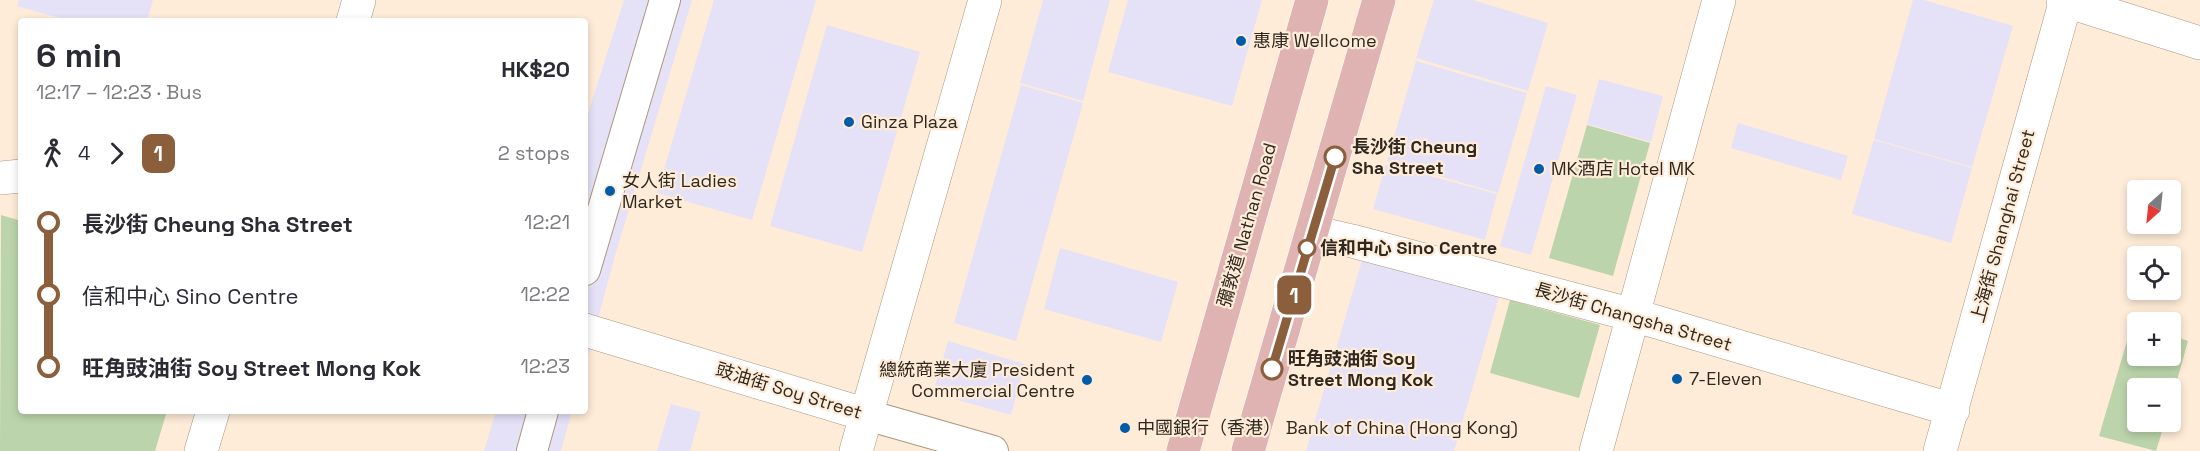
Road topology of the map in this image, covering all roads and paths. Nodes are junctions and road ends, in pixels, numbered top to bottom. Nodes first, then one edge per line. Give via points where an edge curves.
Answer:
1 (359, 0) edge
2 (665, 0) edge
3 (985, 0) edge
4 (1312, 0) edge
5 (1379, 0) edge
6 (1719, 0) edge
7 (2065, 0) edge
8 (354, 18) edge
9 (2200, 43) edge
10 (18, 176) edge
11 (0, 178) edge
12 (1311, 235) junction
13 (588, 260) edge
14 (1633, 315) junction
15 (588, 331) edge
16 (1953, 410) junction
17 (212, 414) edge
18 (542, 414) edge
19 (867, 415) junction
20 (201, 451) edge
21 (532, 451) edge
22 (856, 451) edge
23 (993, 451) edge
24 (1183, 451) edge
25 (1248, 451) edge
26 (1596, 451) edge
27 (1940, 451) edge

1 - 8 street
2 - 13 street
3 - 19 street
4 - 24 main road, 彌敦道 Nathan Road
5 - 12 main road
6 - 14 street
7 - 9 street
7 - 16 street, 上海街 Shanghai Street
10 - 11 street
12 - 14 street, 長沙街 Changsha Street via 1352,241
12 - 25 main road
14 - 16 street, 長沙街 Changsha Street
14 - 26 street
15 - 19 street, 豉油街 Soy Street
16 - 27 street, 上海街 Shanghai Street
17 - 20 street
18 - 21 street
19 - 22 street
19 - 23 street, 豉油街 Soy Street

